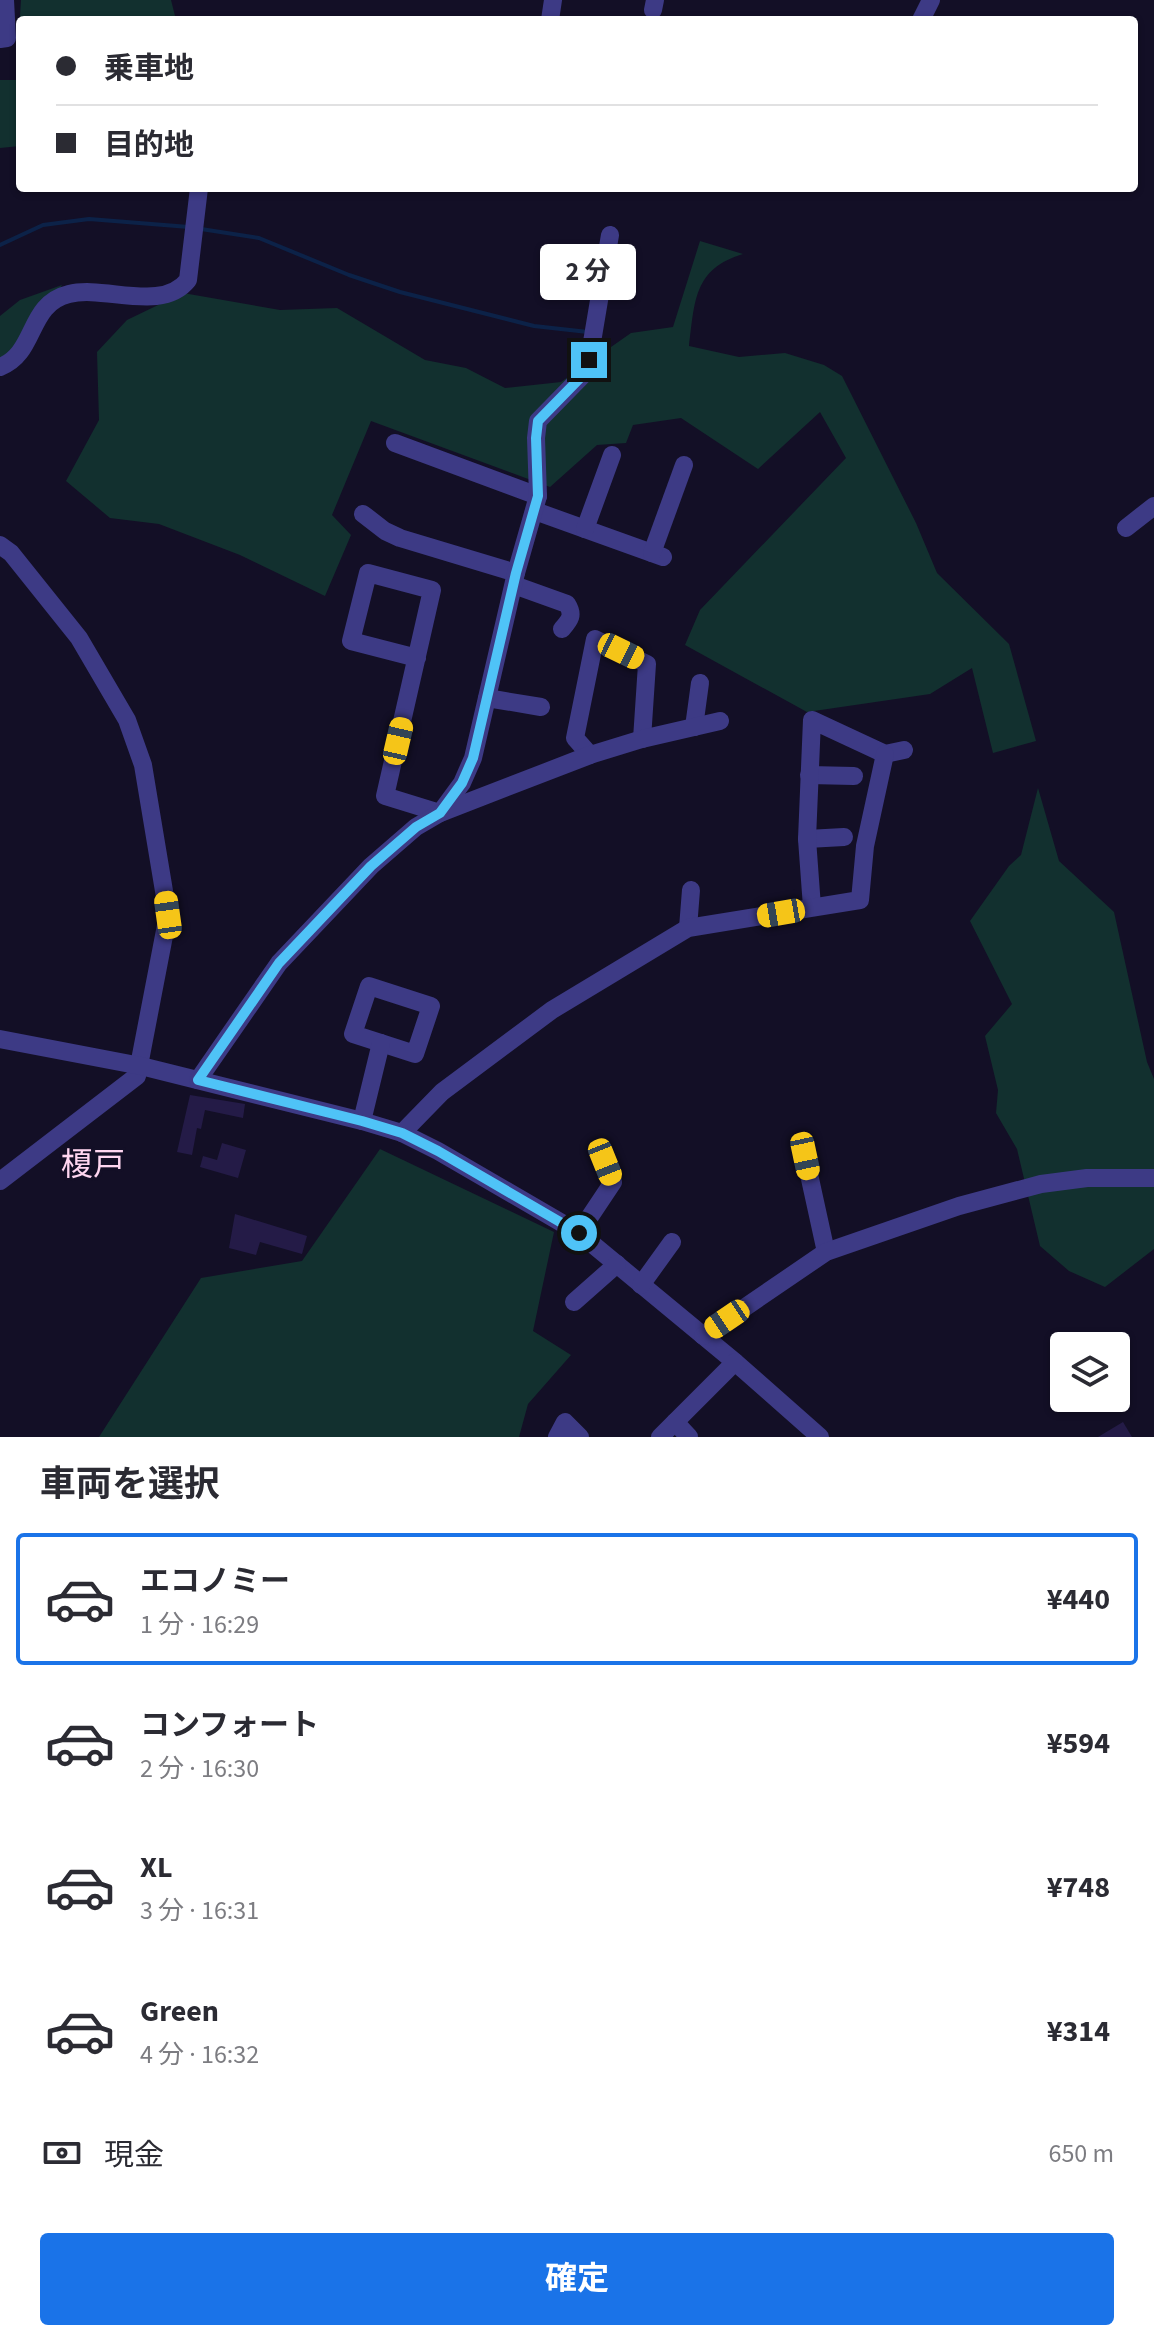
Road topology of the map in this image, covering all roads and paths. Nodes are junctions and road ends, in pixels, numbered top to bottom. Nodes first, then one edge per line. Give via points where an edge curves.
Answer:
1 (5, 0) edge
2 (0, 39) edge
3 (199, 192) edge
4 (610, 235) dead end
5 (0, 367) edge
6 (395, 443) dead end
7 (612, 455) dead end
8 (684, 465) dead end
9 (537, 504) junction
10 (1154, 506) edge
11 (363, 514) dead end
12 (1126, 528) dead end
13 (585, 529) junction
14 (0, 545) edge
15 (515, 579) junction
16 (562, 629) dead end
17 (417, 658) junction
18 (700, 683) dead end
19 (487, 698) junction
20 (541, 707) dead end
21 (720, 721) dead end
22 (694, 727) junction
23 (642, 739) junction
24 (904, 750) dead end
25 (885, 754) junction
26 (590, 755) junction
27 (809, 775) junction
28 (854, 776) dead end
29 (440, 813) junction
30 (844, 837) dead end
31 (807, 839) junction
32 (691, 890) dead end
33 (812, 907) junction
34 (688, 928) junction
35 (0, 1039) edge
36 (381, 1043) junction
37 (141, 1066) junction
38 (198, 1080) junction
39 (362, 1121) junction
40 (402, 1133) junction
41 (805, 1156) dead end
42 (605, 1162) dead end
43 (1154, 1178) edge
44 (0, 1181) edge
45 (579, 1233) junction
46 (672, 1242) dead end
47 (826, 1252) junction
48 (617, 1264) junction
49 (641, 1285) junction
50 (574, 1302) dead end
51 (703, 1336) junction
52 (735, 1362) junction
53 (675, 1422) junction
54 (557, 1437) edge
55 (580, 1437) edge
56 (660, 1437) edge
57 (689, 1437) edge
58 (820, 1437) edge

1 - 2 street via 7,38
3 - 5 street via 188,280 181,289 161,297 64,295 40,313 20,356
4 - 9 street via 589,360 583,375 538,421
6 - 9 street
7 - 13 street
8 - 13 street via 657,555
9 - 13 street
9 - 15 street
10 - 12 street
11 - 15 street via 400,538
14 - 37 street via 79,638 127,720 143,765 168,915
15 - 16 street via 567,604 571,618
15 - 19 street
17 - 17 street via 432,590 368,573 351,641
17 - 29 street via 385,796
18 - 22 street
19 - 20 street
19 - 29 street via 473,758
21 - 22 street
22 - 23 street
23 - 26 street
23 - 26 street via 647,664 595,639 575,738
24 - 25 street
25 - 27 street via 812,720
25 - 33 street via 865,846 860,900
26 - 29 street
27 - 28 street
27 - 31 street
29 - 38 street via 371,866 279,963
30 - 31 street
31 - 33 street
32 - 34 street
33 - 34 street
34 - 40 street via 552,1010 442,1092
35 - 37 street
36 - 36 street via 353,1034 369,986 431,1006 415,1054
36 - 39 street
37 - 38 street
37 - 44 street via 137,1076
38 - 39 street
39 - 40 street
40 - 45 street
41 - 47 street
42 - 45 street via 613,1182
43 - 47 street via 1041,1184
45 - 48 street
46 - 49 street
47 - 51 street
48 - 49 street
48 - 50 street
49 - 51 street
51 - 52 street
52 - 53 street
52 - 58 street
53 - 56 street
53 - 57 street
54 - 55 street via 565,1422

